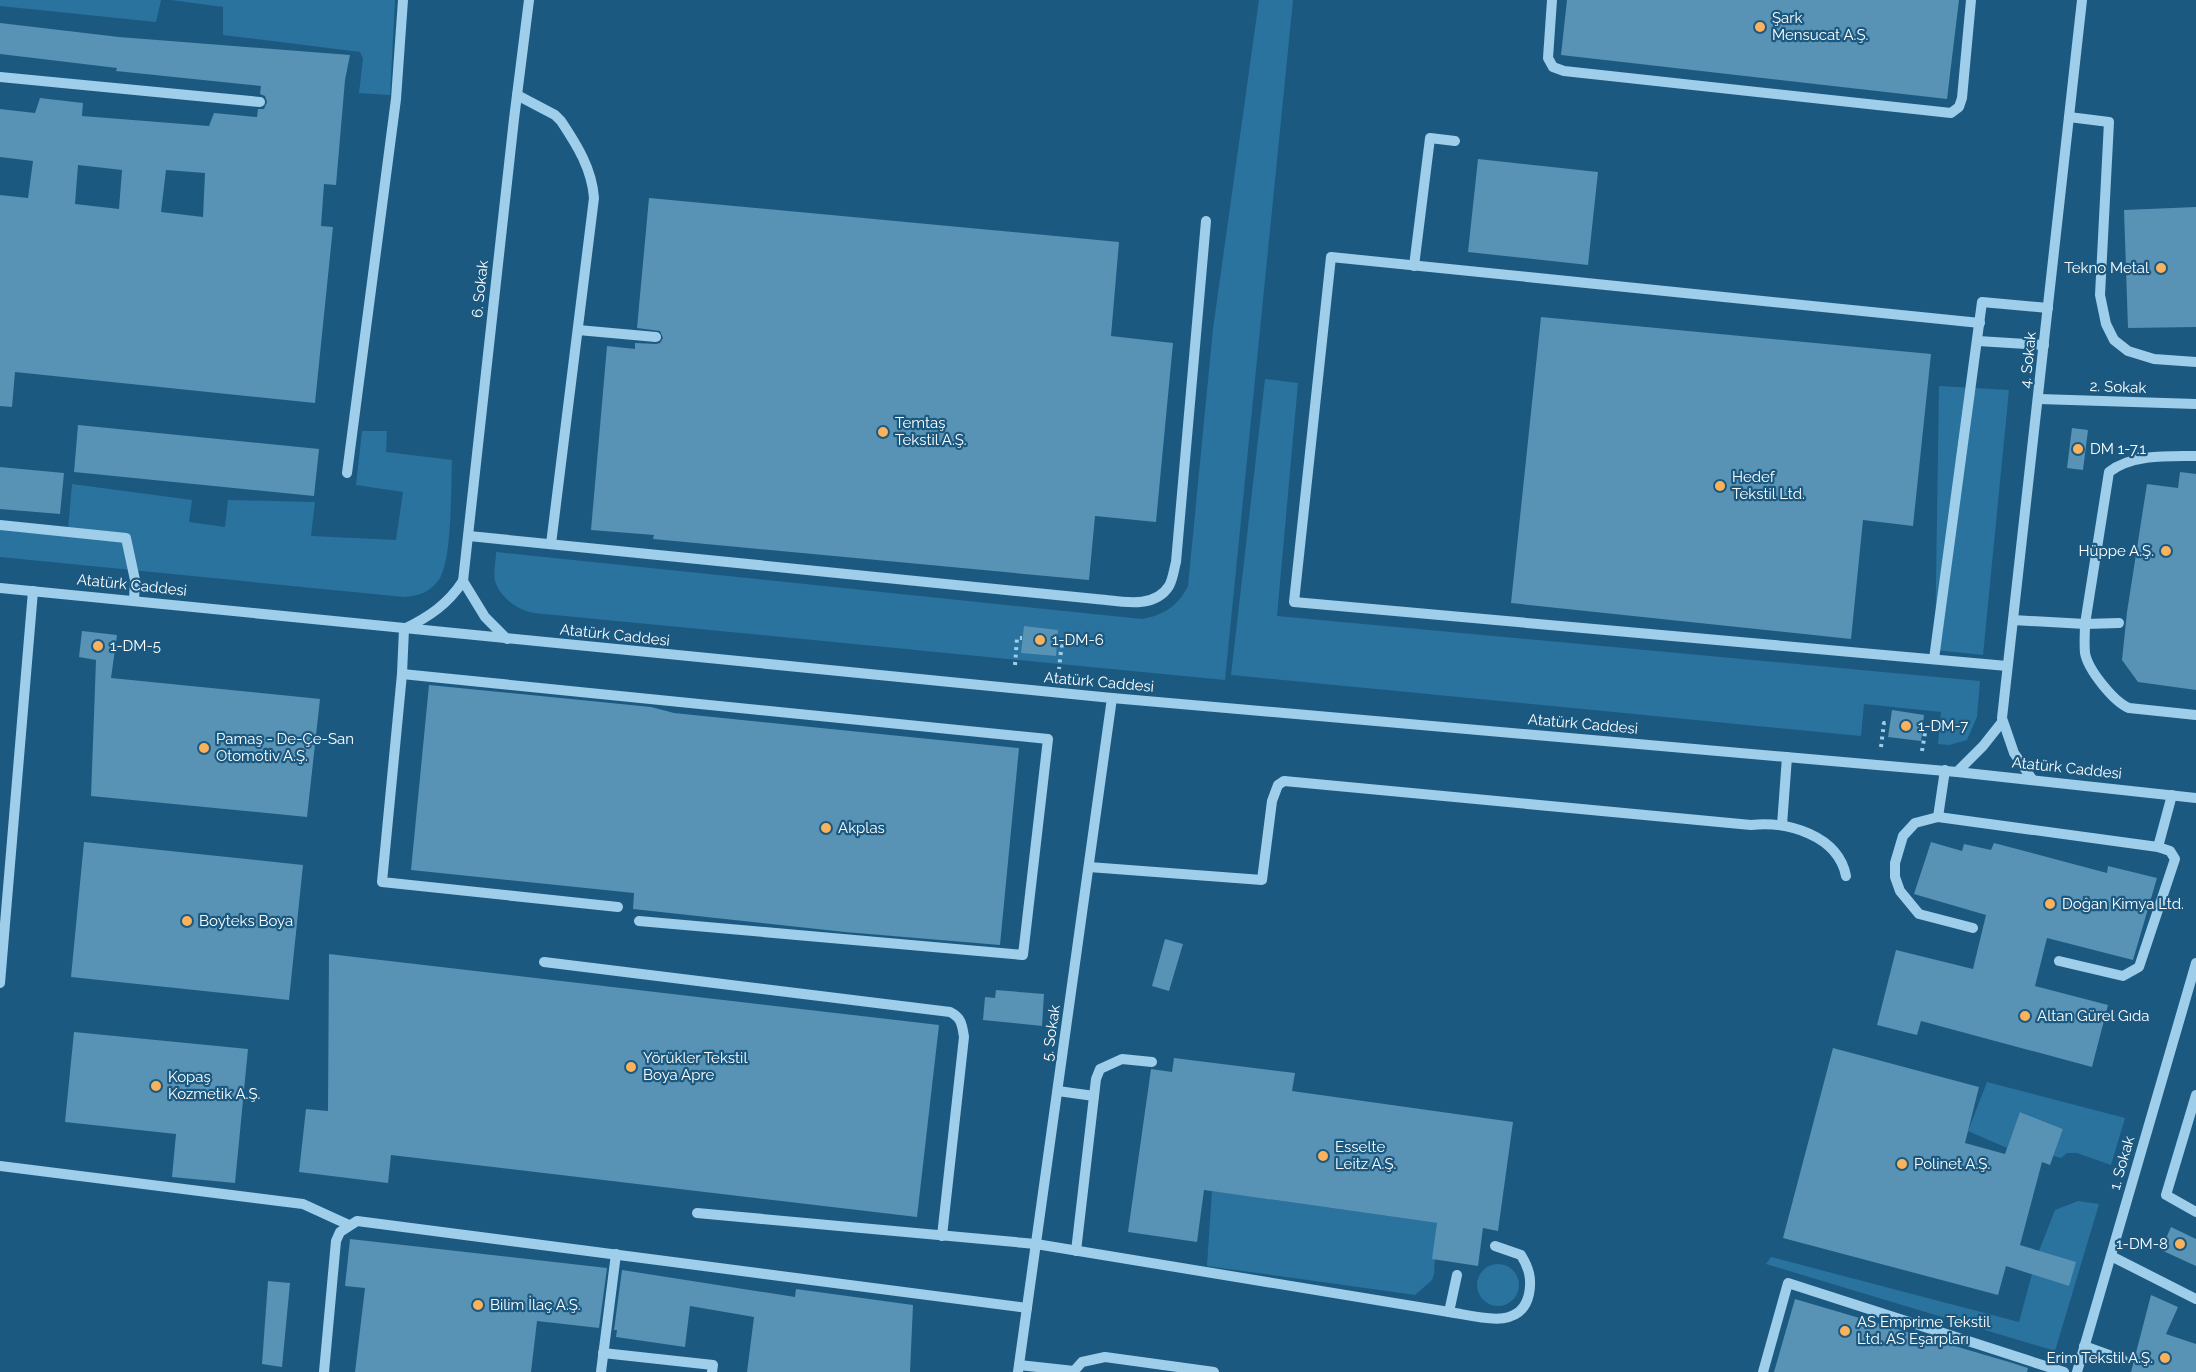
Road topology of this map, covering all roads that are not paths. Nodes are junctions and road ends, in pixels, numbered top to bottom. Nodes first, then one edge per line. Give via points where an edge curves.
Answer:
1 (403, 0) edge
2 (529, 0) edge
3 (1552, 0) edge
4 (1971, 0) edge
5 (2082, 0) edge
6 (0, 77) edge
7 (517, 95) junction
8 (260, 102) dead end
9 (2069, 117) junction
10 (1455, 141) dead end
11 (1206, 221) dead end
12 (1414, 266) junction
13 (2048, 308) junction
14 (1980, 323) junction
15 (578, 330) junction
16 (656, 337) dead end
17 (1978, 341) junction
18 (2044, 345) junction
19 (2196, 362) edge
20 (2039, 399) junction
21 (2196, 404) edge
22 (2196, 456) edge
23 (347, 472) dead end
24 (0, 525) edge
25 (469, 536) junction
26 (551, 544) junction
27 (463, 581) junction
28 (0, 588) edge
29 (33, 591) junction
30 (134, 600) junction
31 (2013, 620) junction
32 (2119, 623) dead end
33 (2085, 624) junction
34 (404, 629) junction
35 (508, 639) junction
36 (1934, 659) junction
37 (2007, 666) junction
38 (402, 674) junction
39 (1113, 698) junction
40 (2196, 715) edge
41 (2002, 722) junction
42 (1787, 757) junction
43 (1945, 770) junction
44 (1957, 772) junction
45 (2031, 779) junction
46 (2172, 795) junction
47 (2196, 798) edge
48 (1938, 817) junction
49 (1782, 825) junction
50 (2158, 847) junction
51 (1089, 867) junction
52 (1846, 876) dead end
53 (618, 907) dead end
54 (639, 921) dead end
55 (1972, 928) dead end
56 (2059, 961) dead end
57 (543, 962) dead end
58 (2196, 963) edge
59 (0, 983) edge
60 (1152, 1062) dead end
61 (1058, 1091) junction
62 (2196, 1095) edge
63 (1094, 1096) junction
64 (0, 1166) edge
65 (2196, 1212) edge
66 (697, 1213) dead end
67 (349, 1225) junction
68 (942, 1236) junction
69 (1036, 1244) junction
70 (1495, 1246) dead end
71 (1076, 1251) junction
72 (616, 1254) junction
73 (2111, 1256) junction
74 (1457, 1275) dead end
75 (2196, 1299) edge
76 (1027, 1308) junction
77 (1449, 1312) junction
78 (2084, 1346) junction
79 (603, 1353) junction
80 (2123, 1360) dead end
81 (2035, 1368) edge
82 (1018, 1369) edge
83 (324, 1372) edge
84 (601, 1372) edge
85 (712, 1372) edge
86 (1074, 1372) edge
87 (1214, 1372) edge
88 (1763, 1372) edge
89 (2064, 1372) edge
90 (2077, 1372) edge

1 - 23 street via 396,99
2 - 7 street, 6. Sokak
3 - 4 street via 1548,58 1553,67 1564,71 1951,113 1962,98
5 - 9 street, 4. Sokak
6 - 8 street
7 - 15 street via 555,115 579,151 592,183 594,198
7 - 25 street, 6. Sokak
9 - 13 street, 4. Sokak
9 - 19 street via 2109,122 2100,295 2114,340 2128,351 2154,359
10 - 12 street via 1431,138
11 - 26 street via 1176,562 1170,585 1159,597 1130,602
12 - 14 street
12 - 36 street via 1331,257 1294,602
13 - 14 street via 1982,302
13 - 18 street, 4. Sokak
14 - 17 street
15 - 16 street
15 - 26 street
17 - 18 street
17 - 36 street
18 - 20 street, 4. Sokak
20 - 21 street, 2. Sokak
20 - 31 street, 4. Sokak
22 - 33 street via 2120,464 2109,472
24 - 30 street via 126,537 135,580
25 - 26 street
25 - 27 street, 6. Sokak
27 - 34 street via 433,614
27 - 35 street via 485,617
28 - 29 street, Atatürk Caddesi
29 - 30 street, Atatürk Caddesi
29 - 59 street
30 - 34 street, Atatürk Caddesi
31 - 33 street
31 - 37 street, 4. Sokak
32 - 33 street
33 - 40 street via 2086,656 2120,704
34 - 35 street, Atatürk Caddesi
34 - 38 street
35 - 39 street, Atatürk Caddesi
36 - 37 street
37 - 41 street, 4. Sokak
38 - 53 street via 382,882
38 - 54 street via 1048,739 1023,956
39 - 42 street, Atatürk Caddesi
39 - 51 street, 5. Sokak
41 - 44 street
41 - 45 street via 2014,753
42 - 43 street, Atatürk Caddesi
42 - 49 street
43 - 44 street, Atatürk Caddesi
43 - 48 street
44 - 45 street, Atatürk Caddesi
45 - 46 street, Atatürk Caddesi
46 - 47 street, Atatürk Caddesi
46 - 50 street
48 - 50 street
48 - 55 street via 1915,823 1903,836 1894,863 1895,877 1900,891 1918,914
49 - 51 street via 1284,781 1278,785 1272,801 1262,880
49 - 52 street via 1829,845
50 - 56 street via 2170,851 2175,859 2139,967 2123,976
51 - 61 street, 5. Sokak
57 - 68 street via 958,1016 964,1037
58 - 73 street, 1. Sokak
60 - 63 street via 1122,1059 1100,1069
61 - 63 street
61 - 69 street, 5. Sokak
62 - 65 street via 2166,1195
63 - 71 street
64 - 67 street via 303,1204
66 - 68 street
67 - 72 street via 365,1221
67 - 83 street via 336,1240
68 - 69 street
69 - 71 street
69 - 76 street, 5. Sokak
70 - 77 street via 1521,1255 1528,1266 1531,1285 1527,1305 1518,1315 1506,1319
71 - 77 street
72 - 76 street
72 - 79 street
73 - 75 street
73 - 78 street, 1. Sokak
74 - 77 street
76 - 82 street, 5. Sokak
78 - 80 street
78 - 90 street, 1. Sokak
79 - 84 street
79 - 85 street via 713,1365
81 - 88 street via 1788,1283
81 - 89 street
82 - 86 street
86 - 87 street via 1082,1362 1105,1357

